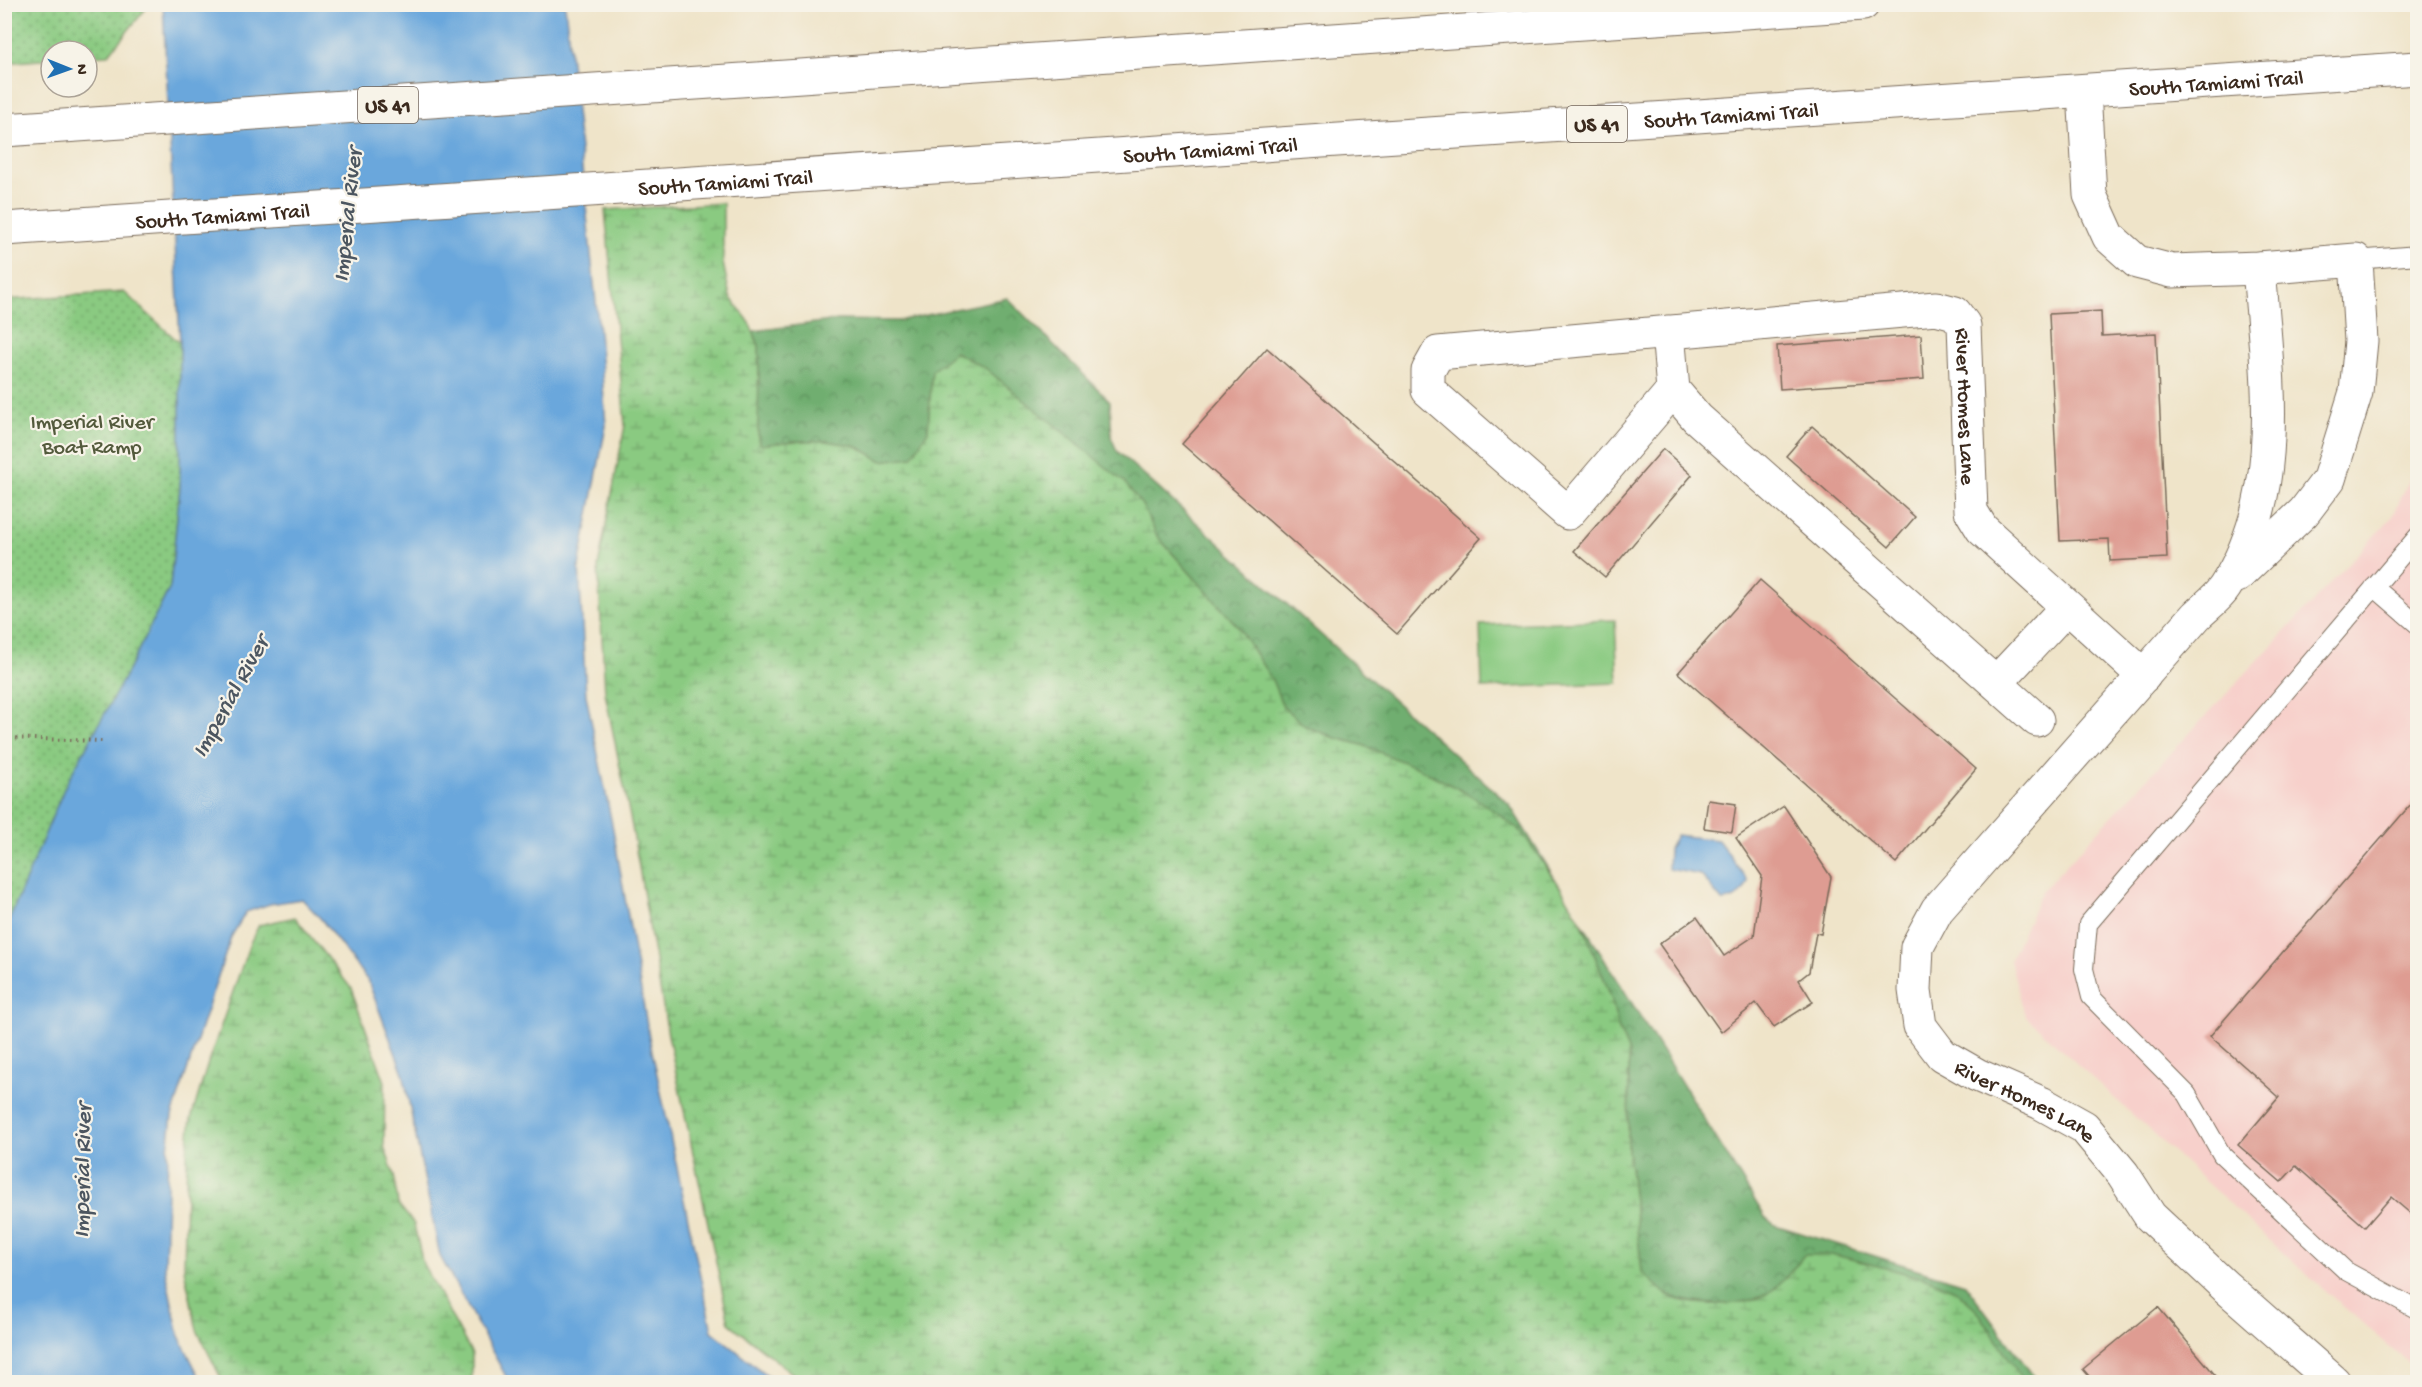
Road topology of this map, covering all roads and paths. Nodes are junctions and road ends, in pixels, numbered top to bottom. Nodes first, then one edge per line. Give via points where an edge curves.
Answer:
1 (1863, 4) edge
2 (1564, 15) edge
3 (2418, 68) edge
4 (2084, 91) junction
5 (4, 130) edge
6 (4, 229) edge
7 (2418, 255) edge
8 (2356, 260) junction
9 (2259, 268) junction
10 (1668, 332) junction
11 (1673, 390) junction
12 (2418, 536) edge
13 (2374, 587) junction
14 (2224, 588) junction
15 (2067, 607) junction
16 (2418, 625) edge
17 (2144, 676) junction
18 (1996, 683) junction
19 (2037, 720) dead end
20 (4, 738) edge
21 (102, 741) dead end
22 (2418, 1310) edge
23 (2334, 1383) edge

1 - 2 main road, US 41
2 - 5 main road, US 41 via 772,80
3 - 4 main road, South Tamiami Trail / US 41
4 - 6 main road, South Tamiami Trail / US 41
4 - 9 main road via 2090,195 2109,237 2137,262 2172,271
7 - 8 lane
8 - 9 main road
8 - 14 main road via 2361,341 2356,392 2329,479 2304,512
9 - 14 main road, River Homes Lane via 2268,447 2262,499 2242,554
10 - 11 main road
10 - 11 main road, River Homes Lane via 1438,353 1428,371 1428,390 1568,513
10 - 15 main road, River Homes Lane via 1936,308 1955,313 1964,325 1971,511 1982,529
11 - 18 main road via 1697,418
12 - 13 lane
13 - 16 lane
13 - 22 lane via 2088,924 2084,969 2091,997 2187,1094 2222,1155 2346,1271
14 - 17 main road, River Homes Lane
15 - 17 main road, River Homes Lane
15 - 18 main road
17 - 23 main road, River Homes Lane via 1937,910 1917,948 1915,990 1920,1026 1942,1055 2084,1127 2123,1174 2150,1216
18 - 19 main road
20 - 21 path

